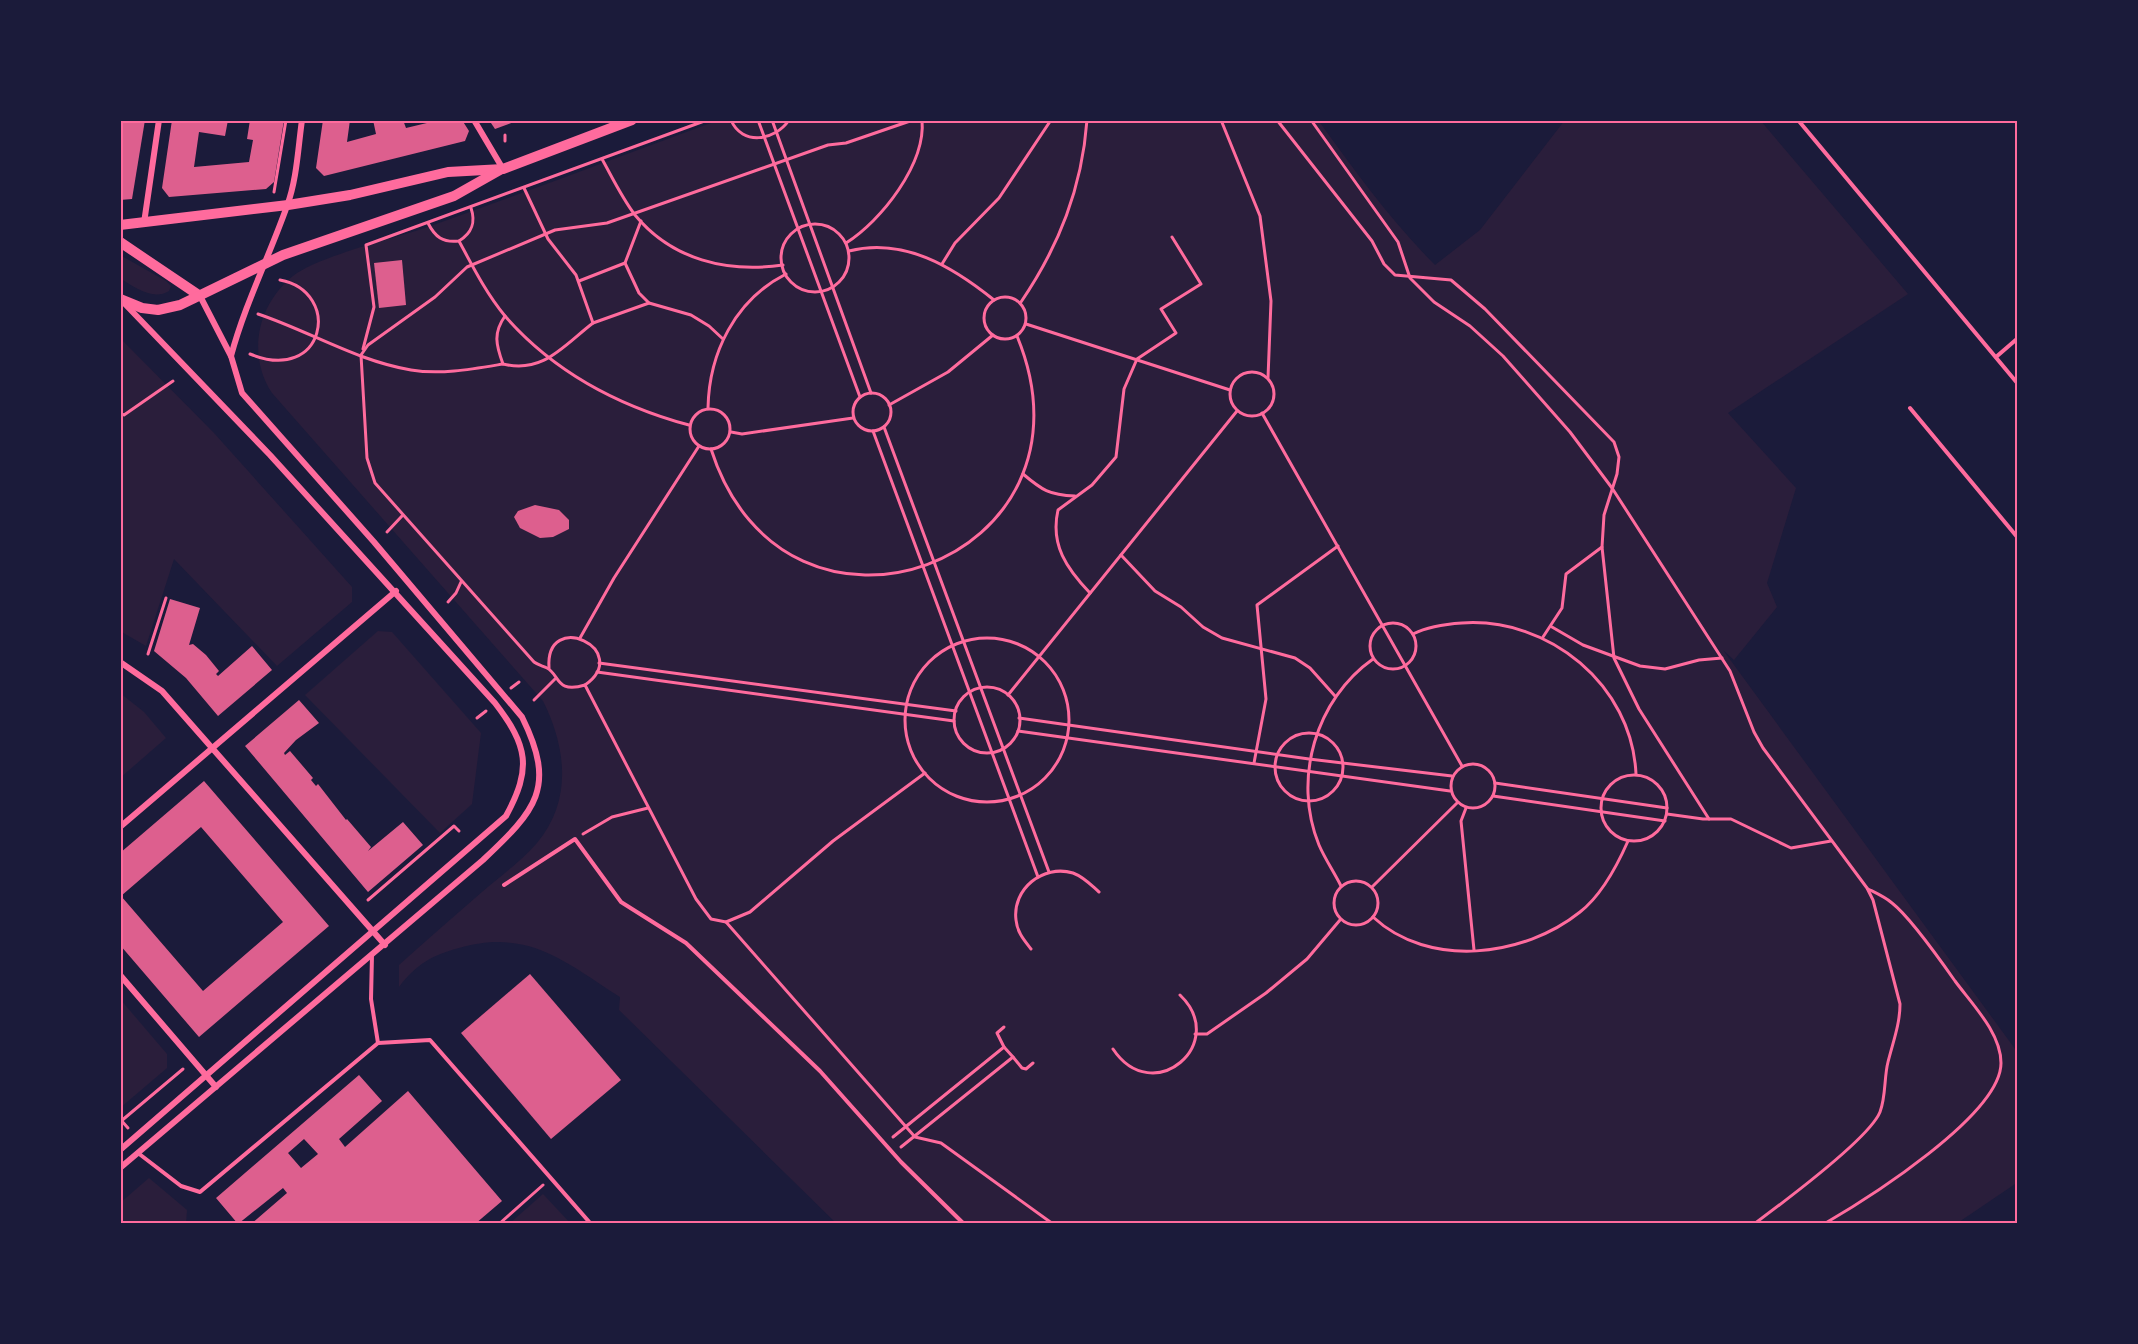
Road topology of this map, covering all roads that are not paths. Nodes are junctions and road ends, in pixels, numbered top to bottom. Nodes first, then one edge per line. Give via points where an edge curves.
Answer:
1 (159, 120) edge
2 (302, 120) edge
3 (474, 120) edge
4 (632, 120) edge
5 (1798, 120) edge
6 (503, 169) junction
7 (288, 205) junction
8 (144, 223) junction
9 (120, 225) edge
10 (120, 242) edge
11 (265, 265) junction
12 (200, 296) junction
13 (121, 300) edge
14 (2018, 338) edge
15 (231, 356) junction
16 (1996, 357) junction
17 (2018, 384) edge
18 (1910, 408) dead end
19 (2018, 538) edge
20 (396, 591) junction
21 (120, 662) edge
22 (213, 747) junction
23 (120, 827) edge
24 (504, 885) dead end
25 (372, 931) junction
26 (385, 945) junction
27 (372, 955) junction
28 (120, 975) edge
29 (378, 1043) junction
30 (205, 1075) junction
31 (216, 1086) junction
32 (120, 1150) edge
33 (138, 1153) junction
34 (120, 1168) edge
35 (591, 1224) edge
36 (614, 1224) edge
37 (621, 1224) edge
38 (964, 1224) edge

1 - 8 street
2 - 7 street
3 - 6 street
4 - 6 main road
5 - 16 lane
6 - 7 main road via 448,172
6 - 11 main road via 454,196
7 - 8 main road
7 - 11 street
8 - 9 main road
10 - 12 main road
11 - 12 main road
11 - 15 street via 245,309
12 - 13 main road via 158,310
12 - 15 street
13 - 20 street
14 - 16 lane
15 - 26 street via 242,393 504,693 535,744 540,765 539,789 516,829
16 - 17 lane
18 - 19 lane
20 - 22 street
20 - 25 street via 510,723 521,743 523,762 516,798 506,816
21 - 22 street via 162,691
22 - 23 street
22 - 25 street
24 - 38 lane via 575,839 621,902 686,943 820,1071 893,1154
25 - 26 street
25 - 30 street
26 - 27 street
27 - 29 lane via 371,999
27 - 31 street
28 - 30 street
29 - 33 lane via 200,1192 181,1186
29 - 35 lane via 430,1040
30 - 31 street
30 - 32 street
31 - 33 street
33 - 34 street
36 - 37 lane

